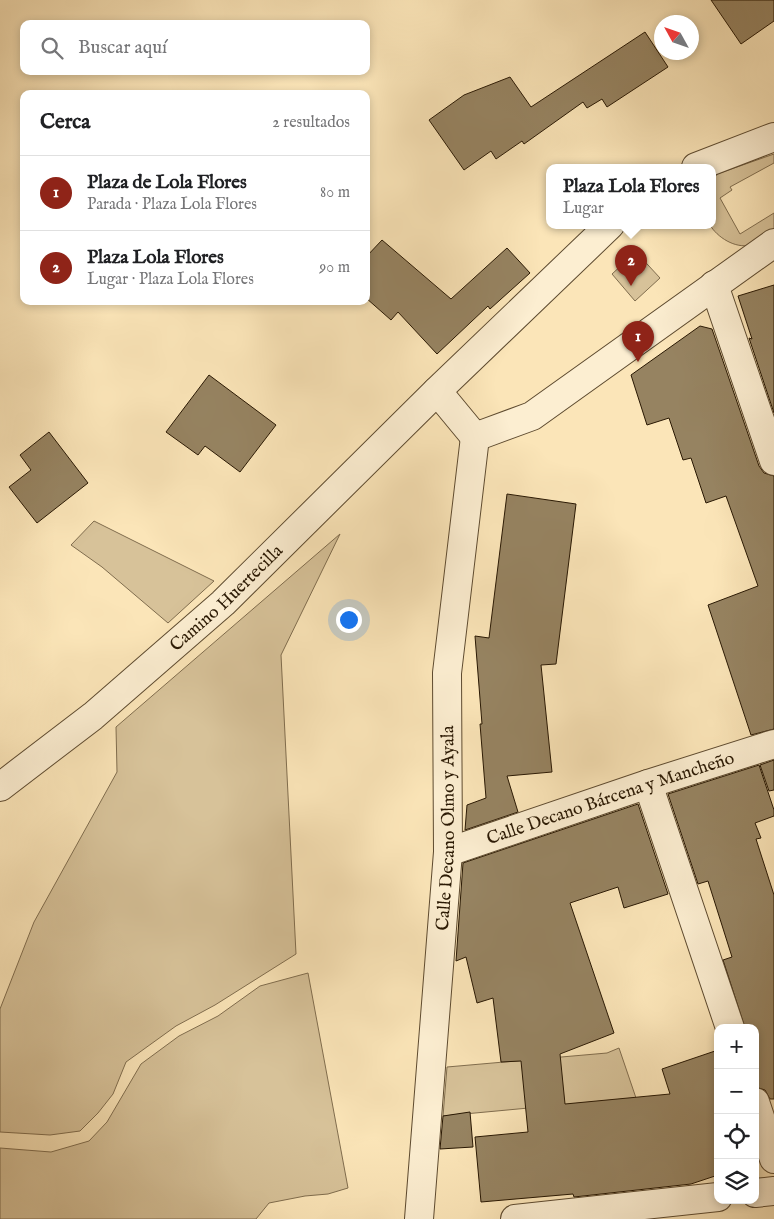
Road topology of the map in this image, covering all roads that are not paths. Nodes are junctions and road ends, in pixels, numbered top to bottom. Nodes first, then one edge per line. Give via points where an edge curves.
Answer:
1 (774, 137) edge
2 (701, 164) edge
3 (606, 229) edge
4 (774, 243) edge
5 (714, 285) junction
6 (437, 391) junction
7 (475, 437) junction
8 (774, 461) edge
9 (774, 744) edge
10 (648, 784) junction
11 (0, 787) edge
12 (448, 852) junction
13 (729, 1024) edge
14 (759, 1114) edge
15 (774, 1158) edge
16 (774, 1191) edge
17 (759, 1193) edge
18 (714, 1197) edge
19 (419, 1219) edge
20 (516, 1219) edge

1 - 2 street
3 - 6 street, Camino Huertecilla
4 - 5 street
5 - 7 street via 532,416
5 - 8 street
6 - 7 street
6 - 11 street, Camino Huertecilla via 223,603 92,716
7 - 12 street, Calle Decano Olmo y Ayala via 448,673
9 - 10 street, Calle Decano Bárcena y Mancheño
10 - 12 street, Calle Decano Bárcena y Mancheño
10 - 13 street
12 - 19 street, Calle Decano Olmo y Ayala
14 - 15 street
16 - 17 street
18 - 20 street

